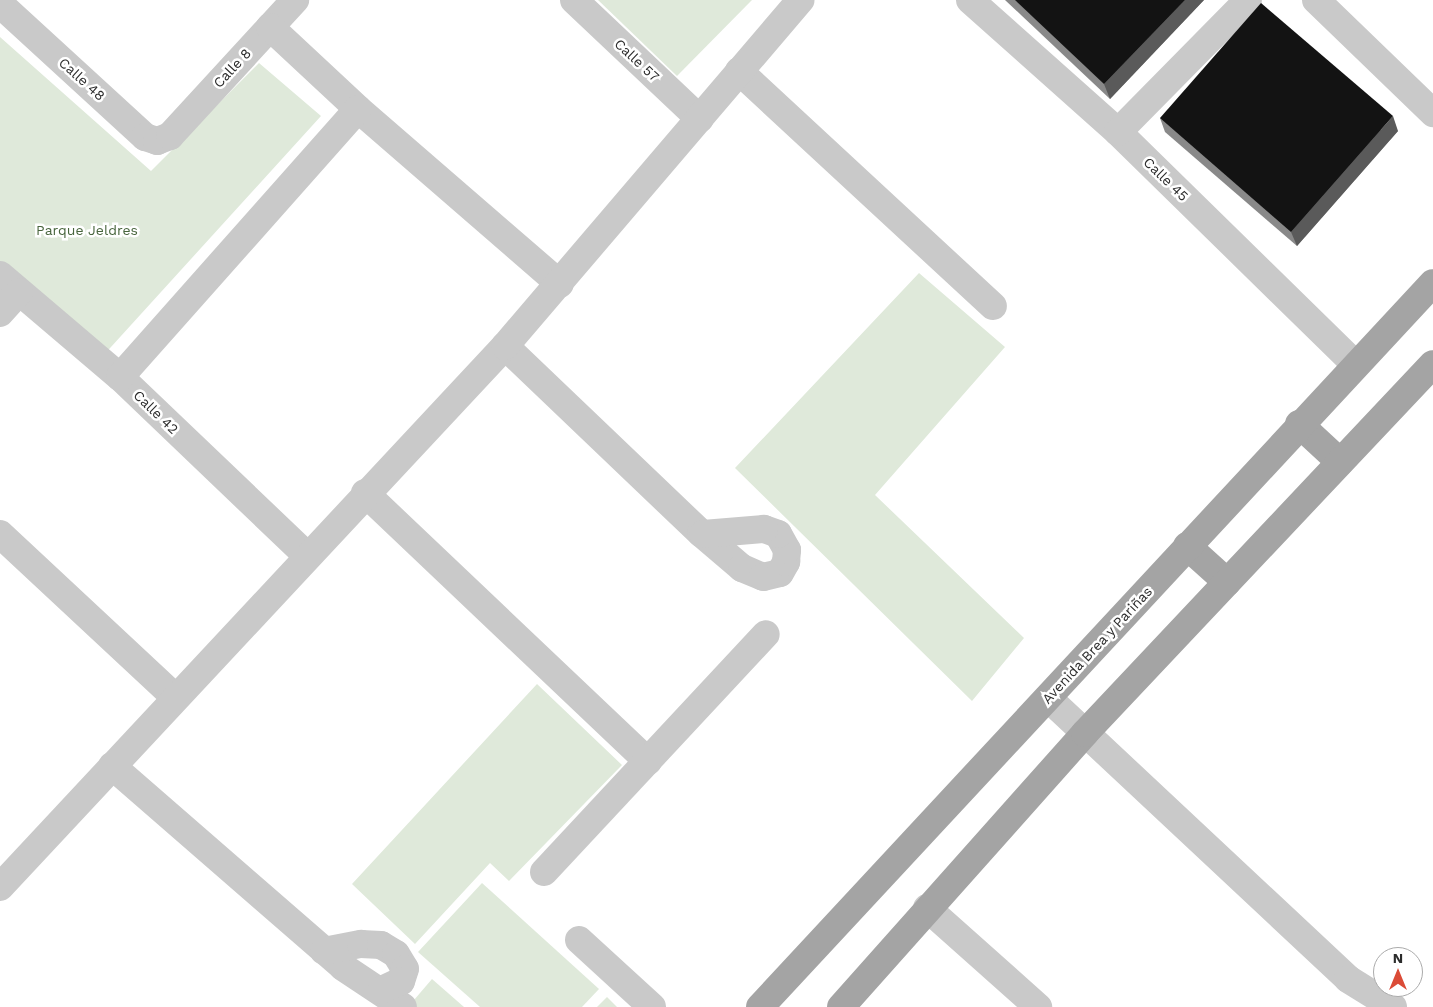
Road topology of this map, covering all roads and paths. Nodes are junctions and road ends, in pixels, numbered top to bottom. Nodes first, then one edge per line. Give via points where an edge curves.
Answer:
1 (295, 0) edge
2 (574, 0) edge
3 (801, 0) edge
4 (970, 0) edge
5 (1248, 0) edge
6 (1316, 0) edge
7 (1, 2) edge
8 (270, 27) junction
9 (739, 71) junction
10 (358, 109) junction
11 (1433, 113) edge
12 (700, 119) junction
13 (1118, 132) junction
14 (170, 136) joint
15 (9, 283) edge
16 (1433, 283) edge
17 (560, 284) junction
18 (992, 306) dead end
19 (0, 313) edge
20 (505, 346) junction
21 (1355, 364) junction
22 (1433, 364) edge
23 (120, 377) junction
24 (1299, 424) junction
25 (1340, 462) junction
26 (365, 493) junction
27 (0, 534) edge
28 (703, 534) dead end
29 (1187, 546) junction
30 (307, 556) junction
31 (1227, 582) junction
32 (766, 634) dead end
33 (175, 697) junction
34 (1048, 698) junction
35 (1085, 733) junction
36 (648, 762) junction
37 (112, 766) junction
38 (544, 872) dead end
39 (0, 887) edge
40 (927, 908) junction
41 (579, 940) dead end
42 (324, 951) junction
43 (382, 990) junction
44 (403, 1007) edge
45 (652, 1007) edge
46 (760, 1007) edge
47 (841, 1007) edge
48 (1038, 1007) edge
49 (1393, 1007) edge

1 - 8 street, Calle 8
2 - 12 street, Calle 57
3 - 9 street
4 - 13 street, Calle 45
5 - 13 street
6 - 11 street
7 - 14 street, Calle 48 via 145,136 157,141
8 - 10 street
8 - 14 street, Calle 8
9 - 12 street
9 - 18 street
10 - 17 street
10 - 23 street
12 - 17 street
13 - 21 street, Calle 45
15 - 19 street
15 - 23 street, Calle 42
16 - 21 main road, Avenida Brea y Pariñas
17 - 20 street
20 - 26 street
20 - 28 street
21 - 24 main road, Avenida Brea y Pariñas
22 - 25 main road
23 - 30 street, Calle 42
24 - 25 main road
24 - 29 main road, Avenida Brea y Pariñas
25 - 31 main road
26 - 30 street
26 - 36 street
27 - 33 street
29 - 31 main road
29 - 34 main road, Avenida Brea y Pariñas
30 - 33 street
31 - 35 main road
32 - 36 street
33 - 37 street
34 - 35 street
34 - 46 main road, Avenida Brea y Pariñas
35 - 40 main road
35 - 49 street via 1348,979
36 - 38 street
37 - 39 street
37 - 42 street
40 - 47 main road
40 - 48 street
41 - 45 street
42 - 43 street via 343,967
42 - 43 street via 367,944 381,945 396,954 405,969 401,981
43 - 44 street

